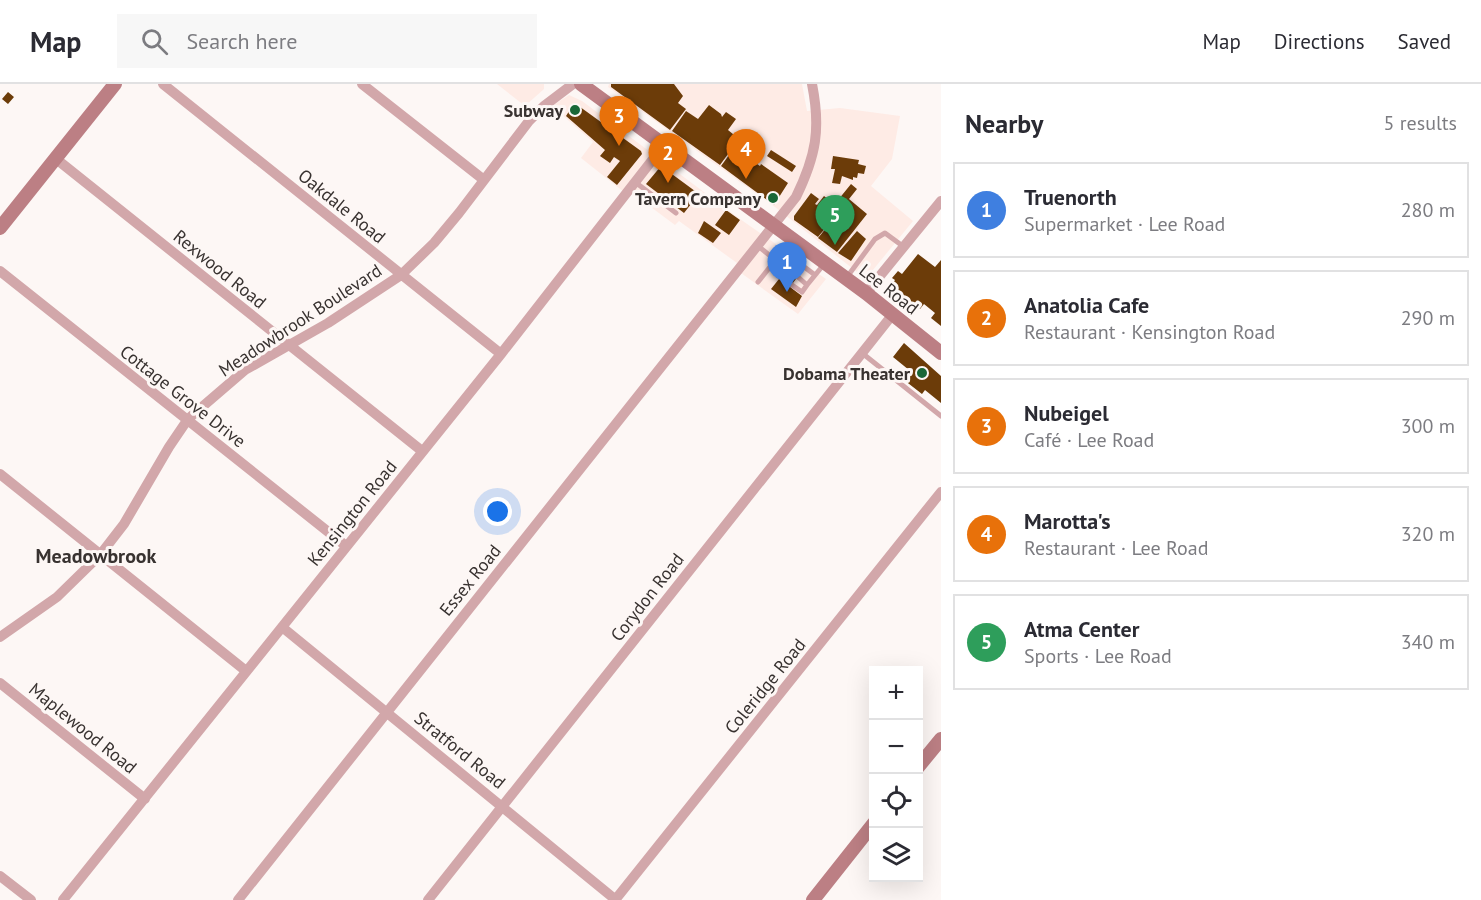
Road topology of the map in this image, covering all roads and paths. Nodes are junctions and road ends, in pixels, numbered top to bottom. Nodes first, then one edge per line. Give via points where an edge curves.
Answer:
1 (115, 84) edge
2 (163, 84) edge
3 (362, 84) edge
4 (573, 84) edge
5 (581, 84) edge
6 (812, 84) edge
7 (664, 145) junction
8 (55, 158) junction
9 (484, 180) junction
10 (635, 182) junction
11 (941, 201) edge
12 (676, 213) dead end
13 (774, 226) junction
14 (0, 228) edge
15 (792, 239) junction
16 (758, 246) junction
17 (904, 246) junction
18 (783, 251) junction
19 (776, 260) junction
20 (825, 263) junction
21 (770, 267) junction
22 (784, 267) dead end
23 (0, 271) edge
24 (778, 274) dead end
25 (401, 275) junction
26 (815, 275) junction
27 (798, 277) dead end
28 (846, 278) junction
29 (758, 282) dead end
30 (792, 285) dead end
31 (807, 285) junction
32 (866, 293) junction
33 (893, 314) junction
34 (289, 345) junction
35 (862, 352) junction
36 (941, 353) edge
37 (501, 354) junction
38 (941, 416) edge
39 (188, 420) junction
40 (422, 451) junction
41 (0, 474) edge
42 (941, 492) edge
43 (346, 546) junction
44 (100, 555) junction
45 (282, 627) junction
46 (0, 637) edge
47 (246, 671) junction
48 (0, 683) edge
49 (387, 712) junction
50 (941, 739) edge
51 (923, 761) edge
52 (145, 799) junction
53 (502, 806) junction
54 (870, 828) edge
55 (0, 876) edge
56 (31, 900) edge
57 (63, 900) edge
58 (238, 900) edge
59 (428, 900) edge
60 (616, 900) edge
61 (813, 900) edge

1 - 8 main road
2 - 25 street, Oakdale Road
3 - 9 street
4 - 9 street, Meadowbrook Boulevard via 529,121
5 - 7 main road, Lee Road
6 - 13 street, Essex Road via 817,116 814,153 796,197
7 - 10 street, Kensington Road
7 - 13 main road, Lee Road
8 - 14 main road
8 - 34 street, Rexwood Road
9 - 25 street, Meadowbrook Boulevard via 434,243
10 - 12 lane
10 - 37 street, Kensington Road
11 - 17 street
13 - 15 main road, Lee Road
13 - 16 street, Essex Road
15 - 18 lane
15 - 20 main road, Lee Road
16 - 19 lane
16 - 49 street, Essex Road
17 - 28 lane via 885,233 875,238
17 - 32 street
18 - 19 lane
18 - 26 lane
19 - 21 lane
19 - 22 lane
20 - 26 lane
20 - 28 main road, Lee Road
21 - 24 lane
21 - 29 lane
23 - 39 street, Cottage Grove Drive
25 - 34 street, Meadowbrook Boulevard
25 - 37 street, Oakdale Road
26 - 31 lane
27 - 31 lane
28 - 32 main road, Lee Road
30 - 31 lane via 802,292
32 - 33 main road, Lee Road
33 - 35 street, Corydon Road
33 - 36 main road, Lee Road
34 - 39 street, Meadowbrook Boulevard via 245,370
34 - 40 street, Rexwood Road
35 - 38 lane
35 - 53 street, Corydon Road
37 - 40 street, Kensington Road
39 - 43 street, Cottage Grove Drive
39 - 44 street, Meadowbrook Boulevard via 124,524
40 - 43 street, Kensington Road
41 - 44 street
42 - 60 street, Coleridge Road
43 - 45 street, Kensington Road
44 - 46 street, Meadowbrook Boulevard via 57,597
44 - 47 street
45 - 47 street, Kensington Road
45 - 49 street, Stratford Road
47 - 52 street, Kensington Road
48 - 52 street, Maplewood Road
49 - 53 street, Stratford Road
49 - 58 street, Essex Road
50 - 51 main road
52 - 57 street, Kensington Road
53 - 59 street, Corydon Road
53 - 60 street, Stratford Road
54 - 61 main road
55 - 56 street

